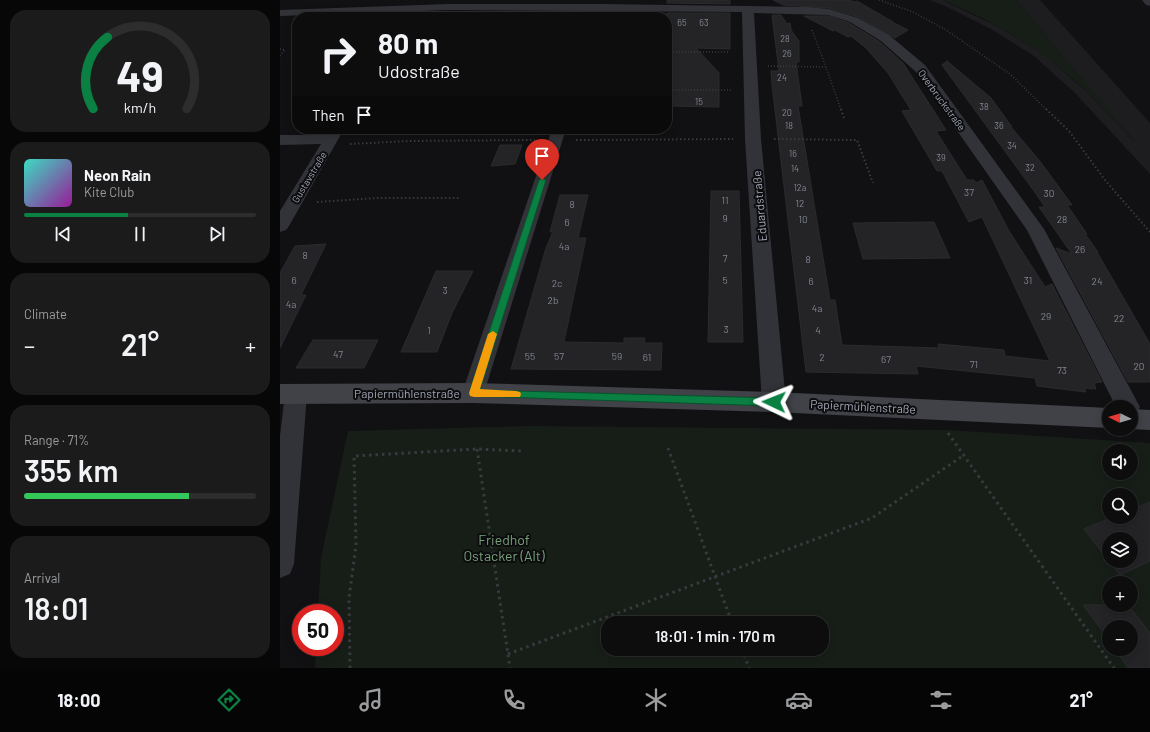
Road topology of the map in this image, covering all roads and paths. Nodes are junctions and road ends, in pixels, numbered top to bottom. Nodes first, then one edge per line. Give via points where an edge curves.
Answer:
1 (879, 0) edge
2 (1148, 0) edge
3 (1150, 3) edge
4 (748, 9) junction
5 (597, 12) edge
6 (280, 13) edge
7 (292, 13) edge
8 (812, 30) dead end
9 (280, 49) edge
10 (672, 52) edge
11 (280, 56) edge
12 (749, 59) junction
13 (826, 67) junction
14 (672, 90) edge
15 (751, 90) junction
16 (844, 118) dead end
17 (557, 134) edge
18 (332, 138) edge
19 (753, 139) junction
20 (280, 140) edge
21 (873, 183) dead end
22 (458, 198) dead end
23 (294, 203) junction
24 (280, 226) edge
25 (1150, 232) edge
26 (474, 393) junction
27 (288, 394) edge
28 (1126, 400) edge
29 (774, 402) junction
30 (942, 410) junction
31 (1102, 418) edge
32 (668, 448) dead end
33 (476, 449) junction
34 (521, 451) dead end
35 (964, 455) junction
36 (280, 564) edge
37 (715, 577) junction
38 (729, 616) edge
39 (508, 654) junction
40 (745, 656) edge
41 (350, 668) edge
42 (510, 668) edge
43 (749, 668) edge
44 (1114, 668) edge

1 - 25 path via 913,12 946,30 1010,74 1069,131 1105,180
2 - 3 street
4 - 5 street, Overbruckstraße
4 - 12 street, Eduardstraße
4 - 28 street, Overbruckstraße via 829,12 854,20 885,38 920,68 1035,229
6 - 7 street, Overbruckstraße
8 - 13 path
9 - 11 path via 285,50
10 - 12 path
12 - 13 path
12 - 15 street, Eduardstraße
13 - 16 path
14 - 15 path
15 - 19 street, Eduardstraße
17 - 18 path via 409,141
17 - 19 path
17 - 26 street
18 - 20 street
18 - 23 street, Gustavstraße
19 - 21 path via 857,140
19 - 29 street, Eduardstraße
22 - 23 path via 377,198
23 - 24 street, Gustavstraße
26 - 27 main road, Papiermühlenstraße
26 - 29 main road, Papiermühlenstraße
27 - 36 street
29 - 30 main road, Papiermühlenstraße
30 - 31 main road, Papiermühlenstraße
30 - 35 path via 946,430
32 - 37 path
33 - 34 path
33 - 39 path
33 - 41 path via 354,456 356,545 349,598
35 - 37 path via 872,518
35 - 44 path
37 - 38 path
37 - 39 path
39 - 42 path
40 - 43 path

